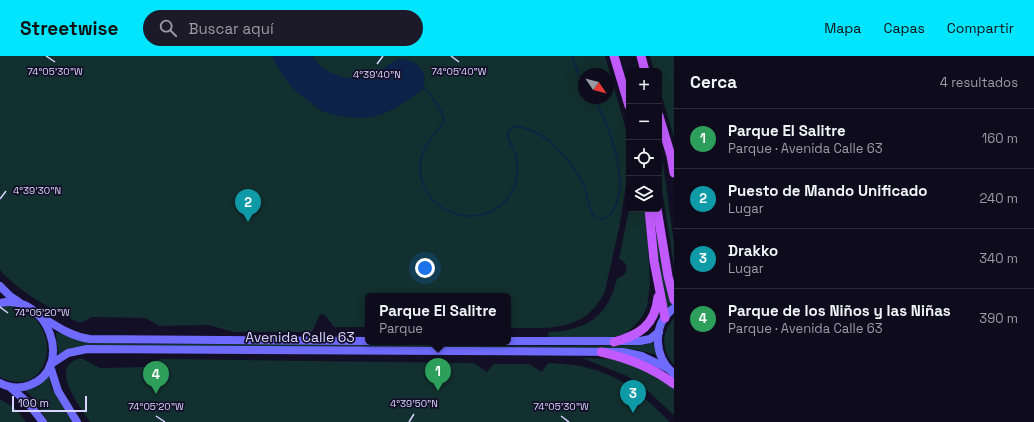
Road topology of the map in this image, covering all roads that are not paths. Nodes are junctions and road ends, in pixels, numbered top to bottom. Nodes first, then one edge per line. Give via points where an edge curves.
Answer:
1 (614, 56) edge
2 (641, 56) edge
3 (644, 68) edge
4 (628, 104) edge
5 (662, 126) edge
6 (674, 173) edge
7 (649, 212) edge
8 (657, 212) edge
9 (0, 286) edge
10 (658, 288) junction
11 (674, 300) edge
12 (0, 303) edge
13 (22, 304) junction
14 (673, 309) edge
15 (42, 317) junction
16 (665, 318) junction
17 (659, 332) junction
18 (365, 341) edge
19 (511, 342) edge
20 (614, 342) junction
21 (406, 345) edge
22 (405, 351) junction
23 (601, 352) junction
24 (50, 365) junction
25 (671, 371) edge
26 (0, 384) edge
27 (674, 384) edge
28 (10, 387) junction
29 (44, 422) edge
30 (77, 422) edge

1 - 4 main road
2 - 3 main road
5 - 6 main road
7 - 10 main road
8 - 11 main road
9 - 13 main road, Avenida Calle 63
10 - 16 main road
10 - 20 main road via 655,310 647,326 631,337
12 - 13 main road
13 - 15 main road, Avenida Calle 63
14 - 16 main road
15 - 18 main road, Avenida Calle 63 via 70,333 90,339
15 - 24 main road via 52,343
16 - 17 main road
17 - 20 main road via 646,340
17 - 25 main road via 659,352 664,364
19 - 20 main road
21 - 22 main road
22 - 23 main road, Avenida Calle 63
22 - 24 main road, Avenida Calle 63 via 87,349 68,353
23 - 25 main road, Avenida Calle 63 via 632,353 652,360
23 - 27 main road via 636,362 656,371
24 - 28 main road, Avenida Calle 63 via 34,383 20,388
24 - 30 main road via 58,391
26 - 28 main road
28 - 29 main road via 23,397

